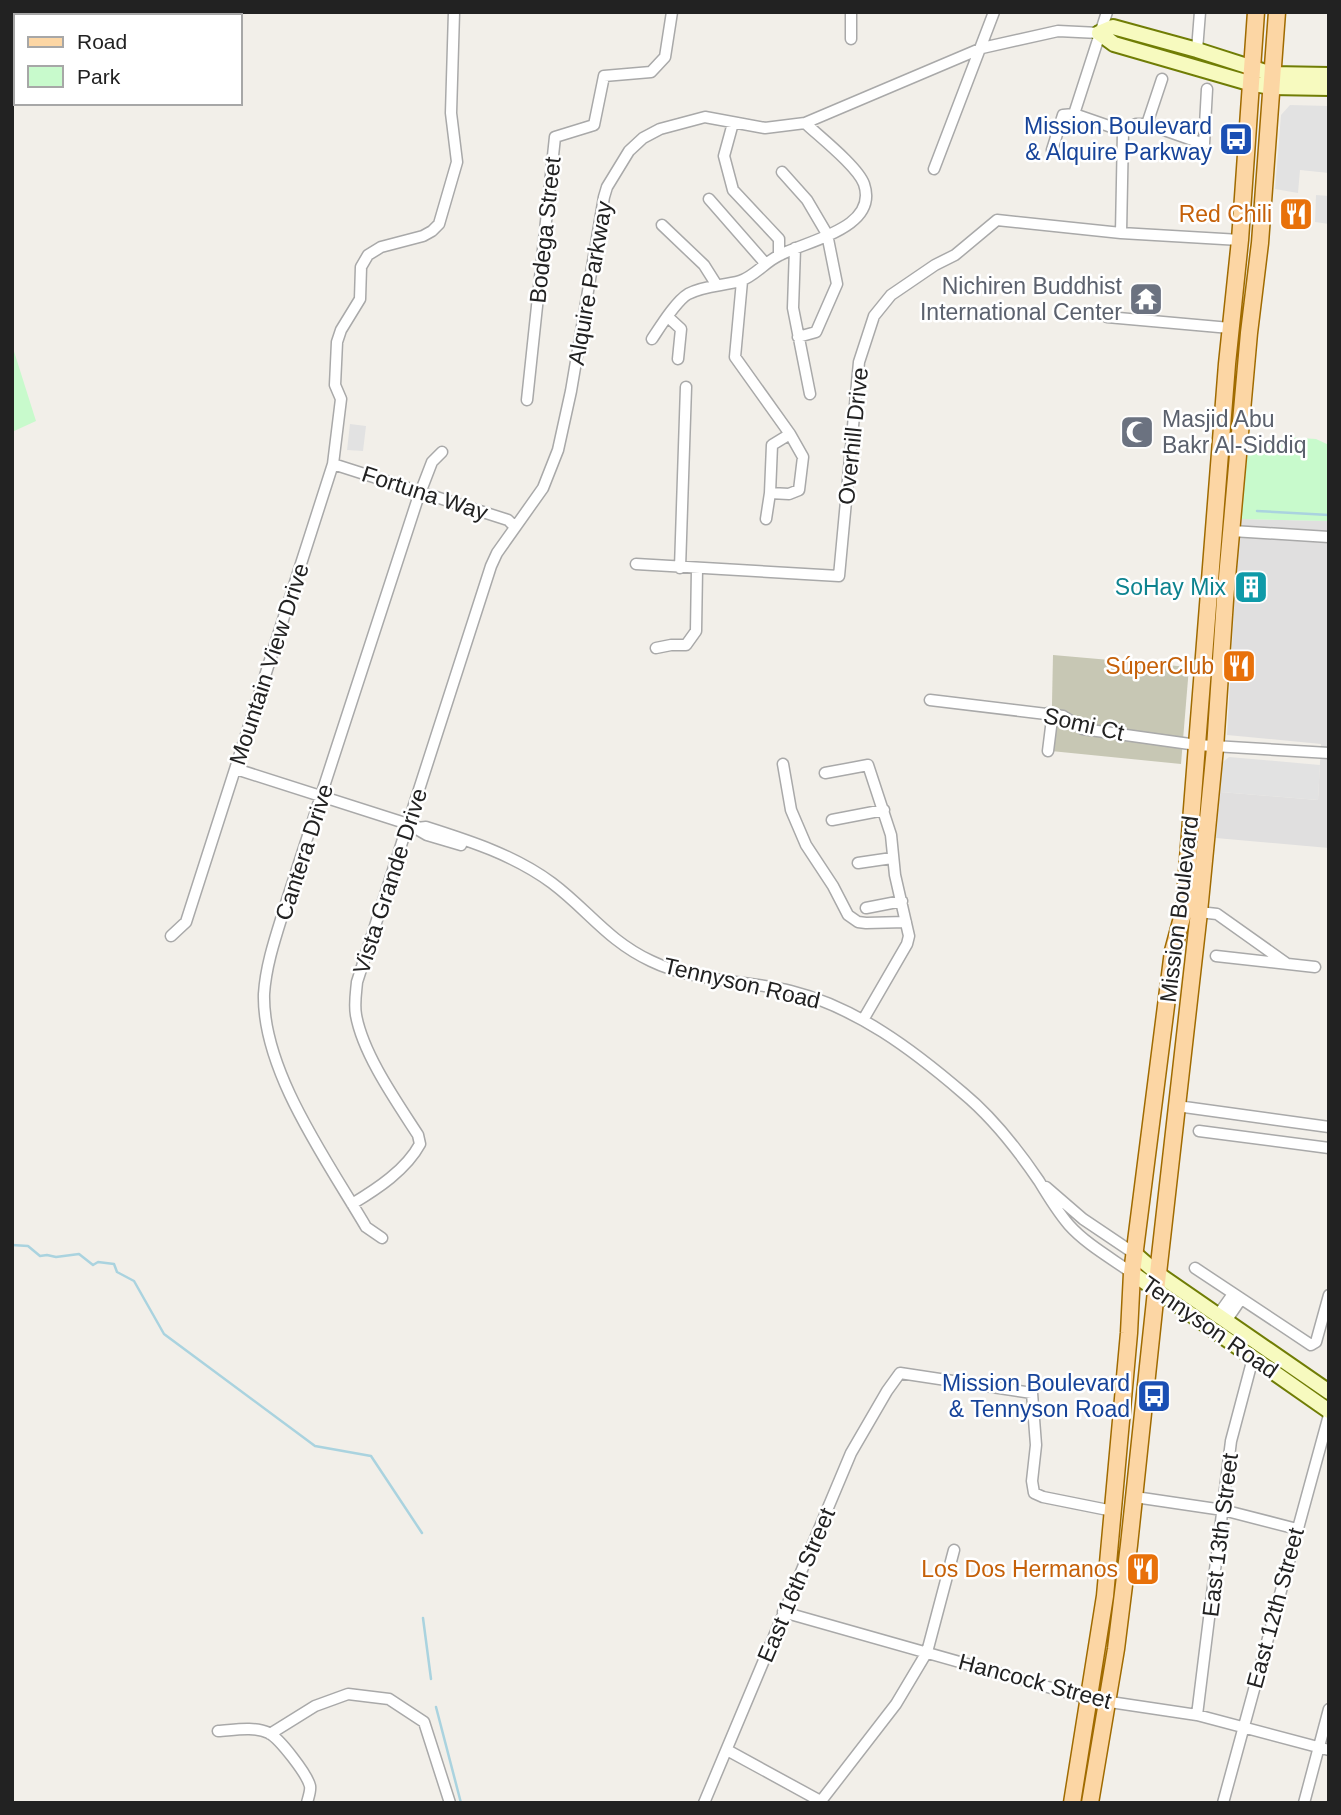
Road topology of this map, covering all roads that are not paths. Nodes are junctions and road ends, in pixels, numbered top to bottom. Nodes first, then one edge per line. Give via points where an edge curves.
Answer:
1 (454, 12) edge
2 (672, 12) edge
3 (851, 12) edge
4 (994, 12) edge
5 (1107, 12) edge
6 (1200, 12) edge
7 (1256, 12) edge
8 (1277, 12) edge
9 (1099, 33) junction
10 (850, 39) dead end
11 (982, 48) junction
12 (1197, 50) junction
13 (1329, 75) edge
14 (1250, 76) junction
15 (1162, 79) dead end
16 (1272, 80) junction
17 (1329, 88) edge
18 (1208, 89) dead end
19 (1074, 114) junction
20 (733, 123) junction
21 (806, 123) junction
22 (1147, 124) junction
23 (1123, 131) junction
24 (1052, 150) dead end
25 (934, 169) dead end
26 (782, 172) dead end
27 (709, 199) dead end
28 (662, 225) dead end
29 (1121, 233) junction
30 (827, 234) junction
31 (1240, 240) junction
32 (795, 248) junction
33 (779, 255) junction
34 (765, 263) junction
35 (742, 281) junction
36 (716, 284) junction
37 (668, 317) junction
38 (1107, 317) dead end
39 (1230, 328) junction
40 (799, 337) junction
41 (652, 340) dead end
42 (678, 359) dead end
43 (686, 387) dead end
44 (810, 394) dead end
45 (527, 400) dead end
46 (790, 434) junction
47 (442, 452) dead end
48 (333, 464) junction
49 (420, 492) junction
50 (771, 494) junction
51 (765, 519) dead end
52 (515, 527) junction
53 (1232, 531) junction
54 (1329, 537) edge
55 (636, 564) dead end
56 (680, 568) junction
57 (697, 569) junction
58 (656, 648) dead end
59 (930, 700) dead end
60 (1048, 713) junction
61 (1197, 745) junction
62 (1215, 748) junction
63 (1048, 751) dead end
64 (1329, 753) edge
65 (783, 764) dead end
66 (236, 769) junction
67 (825, 774) dead end
68 (321, 796) junction
69 (884, 810) junction
70 (832, 820) dead end
71 (413, 826) junction
72 (892, 858) junction
73 (858, 863) dead end
74 (902, 901) junction
75 (866, 908) dead end
76 (1199, 912) junction
77 (906, 922) junction
78 (171, 936) dead end
79 (1216, 956) dead end
80 (1286, 963) junction
81 (1315, 967) dead end
82 (863, 1020) junction
83 (1177, 1106) junction
84 (1329, 1127) edge
85 (1199, 1131) dead end
86 (1329, 1148) edge
87 (1037, 1179) junction
88 (352, 1204) junction
89 (382, 1238) dead end
90 (1135, 1254) junction
91 (1195, 1268) dead end
92 (1132, 1273) junction
93 (1158, 1274) junction
94 (1156, 1291) junction
95 (1237, 1297) junction
96 (1328, 1300) edge
97 (1222, 1318) junction
98 (1253, 1358) junction
99 (1329, 1392) edge
100 (1329, 1413) edge
101 (1135, 1497) junction
102 (1223, 1510) junction
103 (1113, 1511) junction
104 (1297, 1529) junction
105 (954, 1550) dead end
106 (783, 1612) junction
107 (927, 1652) junction
108 (1090, 1699) junction
109 (1108, 1702) junction
110 (1329, 1710) edge
111 (1197, 1715) junction
112 (1243, 1727) junction
113 (218, 1731) dead end
114 (270, 1734) junction
115 (1324, 1749) edge
116 (727, 1750) junction
117 (822, 1802) edge
118 (307, 1803) edge
119 (450, 1803) edge
120 (704, 1803) edge
121 (1072, 1803) edge
122 (1090, 1803) edge
123 (1223, 1803) edge
124 (1304, 1803) edge

1 - 48 street, Mountain View Drive via 451,113 457,162 439,223 432,231 381,247 368,255 361,267 360,299 337,342 335,385 341,399
2 - 45 street, Bodega Street via 665,57 651,72 604,76 594,125 555,137
3 - 10 street
4 - 11 street
5 - 9 street
6 - 12 street
7 - 14 main road, Mission Boulevard
8 - 16 main road, Mission Boulevard
9 - 11 street, Alquire Parkway via 1058,32
9 - 12 main road, Alquire Parkway via 1113,27
9 - 14 main road, Alquire Parkway via 1114,44
9 - 19 street
11 - 21 street, Alquire Parkway
11 - 25 street
12 - 14 main road, Alquire Parkway
13 - 16 main road
14 - 16 main road
14 - 31 main road, Mission Boulevard
15 - 22 street
16 - 17 main road
16 - 53 main road, Mission Boulevard
18 - 22 street via 1204,144
19 - 23 street
19 - 24 street via 1063,115
20 - 21 street, Alquire Parkway via 765,128
20 - 33 street via 724,156 733,190 779,239
20 - 52 street, Alquire Parkway via 705,117 660,129 629,151 607,187 558,450 543,488
21 - 30 street via 864,184 867,201 863,214
22 - 23 street
23 - 29 street
26 - 30 street via 807,200
27 - 34 street
28 - 36 street via 704,265
29 - 31 street, Overhill Drive
29 - 57 street, Overhill Drive via 997,220 955,255 891,295 874,316 859,362 839,576
30 - 32 street
30 - 40 street via 837,284 816,332
31 - 39 main road, Mission Boulevard
32 - 33 street
32 - 40 street via 793,308
33 - 34 street
34 - 35 street
35 - 36 street
35 - 46 street via 735,357
36 - 37 street via 687,295
37 - 41 street
37 - 42 street via 681,329
38 - 39 street
39 - 61 main road, Mission Boulevard
40 - 44 street
43 - 56 street
46 - 50 street via 772,445
46 - 50 street via 803,457 799,489
47 - 49 street, Cantera Drive via 432,462
48 - 49 street, Fortuna Way
48 - 66 street, Mountain View Drive
49 - 52 street, Fortuna Way via 508,520
49 - 68 street, Cantera Drive
50 - 51 street
52 - 71 street, Vista Grande Drive via 491,566
53 - 54 street
53 - 62 main road, Mission Boulevard
55 - 56 street, Overhill Drive
56 - 57 street, Overhill Drive
57 - 58 street via 696,631 685,645
59 - 60 street, Somi Ct
60 - 61 street, Somi Ct via 1063,716 1083,729
60 - 63 street via 1052,719
61 - 62 street, Somi Ct
61 - 90 main road, Mission Boulevard via 1184,910 1173,951
62 - 64 street, Somi Ct
62 - 76 main road, Mission Boulevard
65 - 77 street via 792,810 806,845 848,915 866,923
66 - 68 street, Tennyson Road
66 - 78 street, Mountain View Drive via 186,922
67 - 69 street via 868,765
68 - 71 street, Tennyson Road
68 - 88 street, Cantera Drive via 272,951 265,1014 273,1053 297,1107
69 - 70 street
69 - 72 street
71 - 82 street, Tennyson Road via 427,835 518,861 544,877 609,936 652,962 680,972 790,991
71 - 88 street, Vista Grande Drive via 357,982 355,1012 370,1053 420,1144 377,1189
72 - 73 street
72 - 74 street
74 - 75 street
74 - 77 street
76 - 80 street via 1217,914
76 - 83 main road, Mission Boulevard
77 - 82 street via 907,944
79 - 80 street
80 - 81 street
82 - 87 street, Tennyson Road via 981,1109
83 - 84 street
83 - 93 main road, Mission Boulevard
85 - 86 street
87 - 90 street, Tennyson Road via 1083,1219
87 - 92 street, Tennyson Road via 1076,1233
88 - 89 street, Cantera Drive via 366,1227
90 - 92 main road, Mission Boulevard
90 - 93 main road, Tennyson Road
91 - 95 street
92 - 94 main road, Tennyson Road
92 - 103 main road, Mission Boulevard
93 - 94 main road, Mission Boulevard
93 - 97 main road, Tennyson Road
94 - 98 main road, Tennyson Road
94 - 101 main road, Mission Boulevard
95 - 96 street via 1311,1345
95 - 97 street
97 - 99 main road, Tennyson Road
98 - 100 main road, Tennyson Road
98 - 102 street, East 13th Street via 1233,1430
100 - 104 street, East 12th Street
101 - 102 street
101 - 109 main road, Mission Boulevard
102 - 104 street
102 - 111 street, East 13th Street
103 - 106 street, East 16th Street via 1034,1493 1032,1393 900,1373 851,1453
103 - 108 main road, Mission Boulevard
104 - 112 street, East 12th Street
105 - 107 street
106 - 107 street, Hancock Street
106 - 116 street, East 16th Street
107 - 108 street, Hancock Street
107 - 117 street via 896,1704
108 - 109 street, Hancock Street
108 - 121 main road, Mission Boulevard
109 - 111 street, Hancock Street
109 - 122 main road, Mission Boulevard
110 - 115 street
111 - 112 street, Hancock Street
112 - 115 street, Hancock Street
112 - 123 street, East 12th Street
113 - 114 street
114 - 118 street via 305,1776 311,1788
114 - 119 street via 315,1706 348,1694 389,1699 424,1723
115 - 124 street
116 - 117 street
116 - 120 street, East 16th Street

